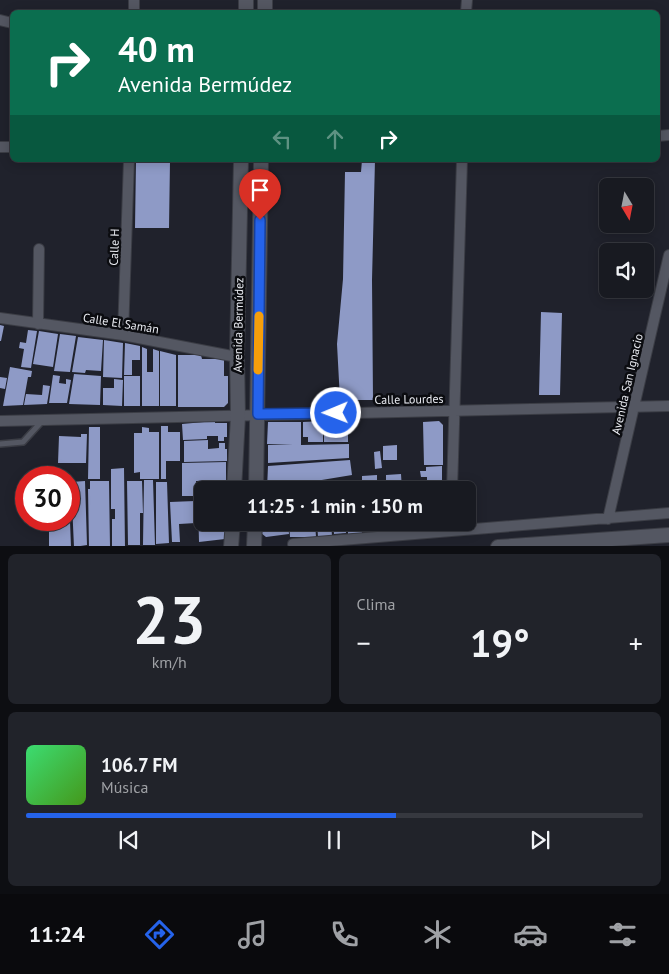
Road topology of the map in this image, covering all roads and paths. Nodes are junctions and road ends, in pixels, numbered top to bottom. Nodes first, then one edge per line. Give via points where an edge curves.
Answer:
1 (129, 162) edge
2 (241, 162) edge
3 (261, 162) edge
4 (462, 162) edge
5 (39, 249) dead end
6 (669, 255) edge
7 (0, 318) edge
8 (38, 324) junction
9 (123, 335) junction
10 (237, 357) junction
11 (669, 406) edge
12 (634, 408) junction
13 (453, 411) junction
14 (258, 414) junction
15 (238, 416) junction
16 (44, 420) junction
17 (0, 421) edge
18 (0, 444) edge
19 (234, 481) edge
20 (256, 481) edge
21 (452, 481) edge
22 (669, 514) edge
23 (608, 519) junction
24 (476, 525) edge
25 (232, 531) edge
26 (255, 531) edge
27 (408, 531) edge
28 (669, 535) edge
29 (293, 544) dead end
30 (231, 546) edge
31 (254, 546) edge
32 (498, 546) edge

1 - 9 street, Calle H
2 - 10 street, Avenida Bermúdez
3 - 14 street, Avenida Bermúdez
4 - 13 street
5 - 8 street
6 - 12 street, Avenida San Ignacio
7 - 8 street, Calle El Samán
8 - 9 street, Calle El Samán
9 - 10 street, Calle El Samán
10 - 15 street, Avenida Bermúdez
11 - 12 street, Calle Lourdes
12 - 13 street, Calle Lourdes
12 - 23 street, Avenida San Ignacio
13 - 14 street, Calle Lourdes
13 - 21 street
14 - 15 street, Calle Lourdes
14 - 20 street, Avenida Bermúdez
15 - 16 street, Calle Lourdes
15 - 19 street, Avenida Bermúdez
16 - 17 street, Calle Lourdes
16 - 18 lane via 23,442
22 - 23 street
23 - 24 street
25 - 30 street
26 - 31 street
27 - 29 street
28 - 32 street

